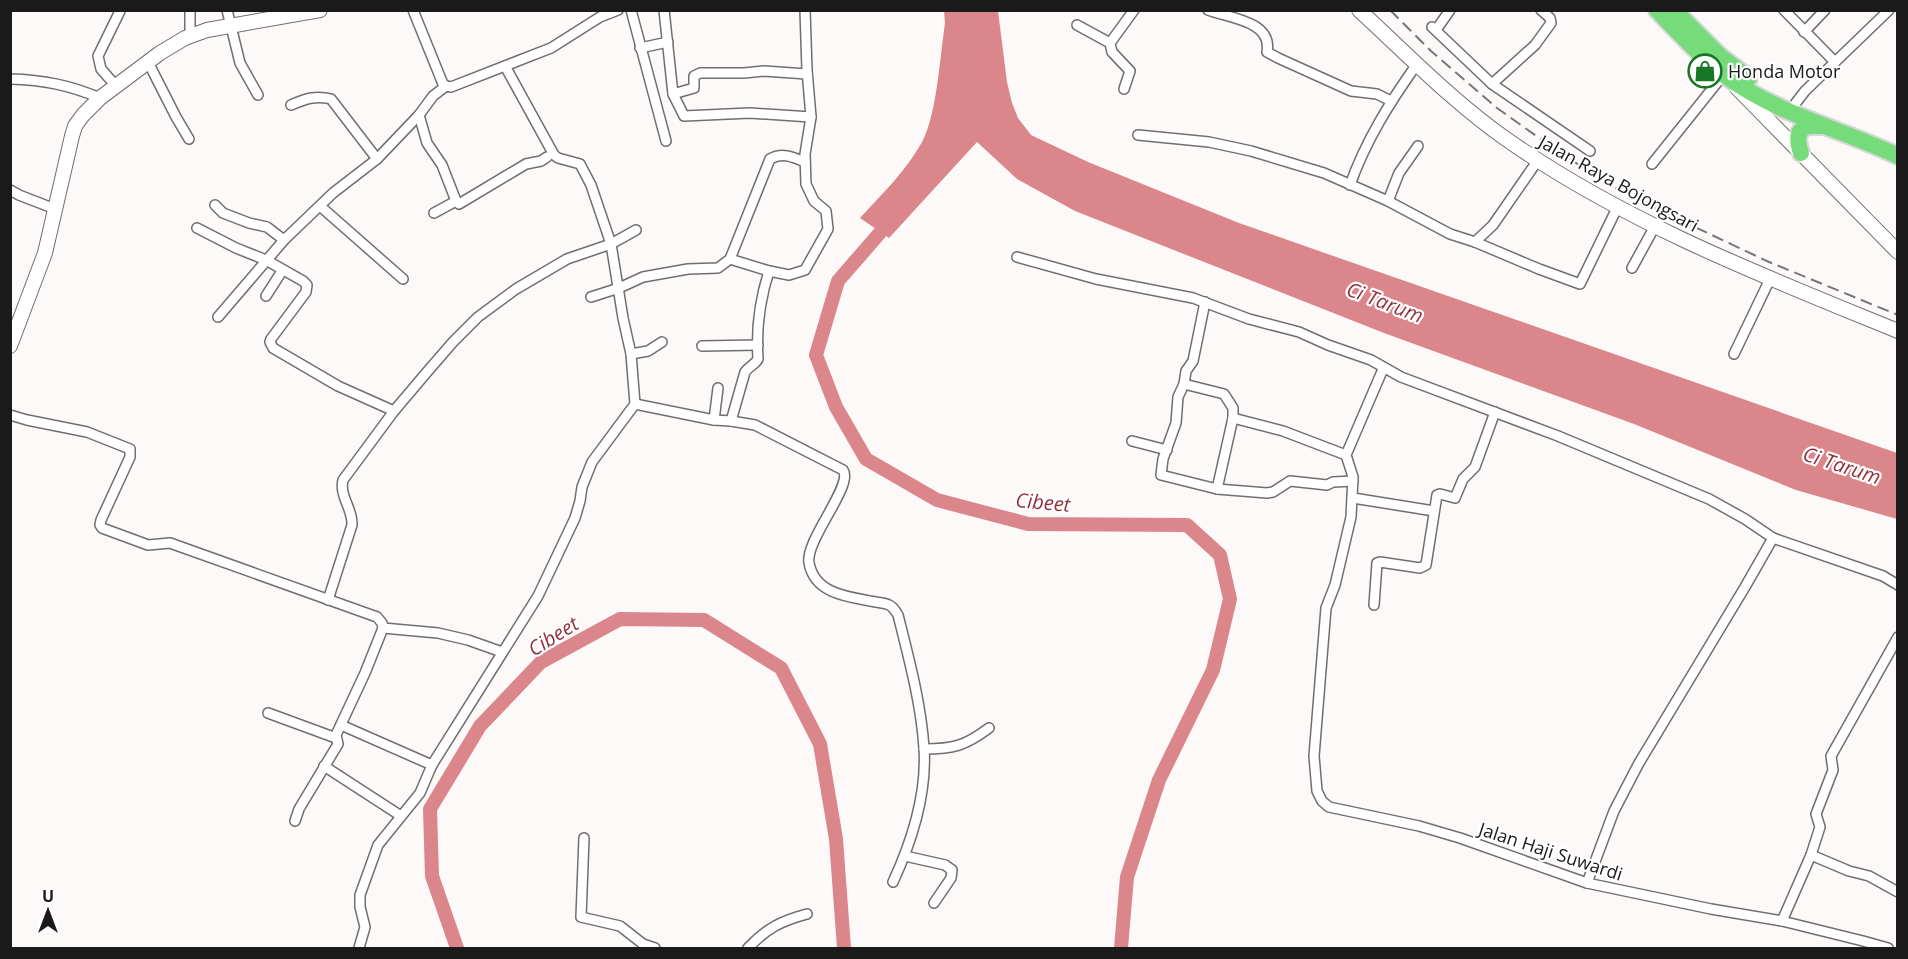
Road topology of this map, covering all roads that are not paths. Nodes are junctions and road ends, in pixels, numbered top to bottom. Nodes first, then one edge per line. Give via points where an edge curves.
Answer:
1 (190, 10) edge
2 (227, 10) edge
3 (320, 10) edge
4 (413, 10) edge
5 (618, 10) edge
6 (631, 10) edge
7 (664, 10) edge
8 (805, 10) edge
9 (1208, 10) edge
10 (1359, 10) edge
11 (1450, 10) edge
12 (1541, 10) edge
13 (1657, 10) edge
14 (1674, 10) edge
15 (1784, 10) edge
16 (1825, 10) edge
17 (1889, 10) edge
18 (120, 11) edge
19 (1133, 11) edge
20 (1077, 25) dead end
21 (230, 26) junction
22 (1804, 32) junction
23 (190, 35) junction
24 (668, 42) junction
25 (1110, 43) junction
26 (640, 48) junction
27 (148, 62) junction
28 (1835, 62) junction
29 (1417, 64) junction
30 (505, 66) junction
31 (807, 74) junction
32 (1724, 74) junction
33 (10, 79) edge
34 (1492, 84) junction
35 (116, 86) junction
36 (446, 86) junction
37 (1124, 90) dead end
38 (673, 94) junction
39 (258, 95) dead end
40 (100, 98) junction
41 (1391, 101) junction
42 (1795, 104) junction
43 (291, 105) dead end
44 (419, 115) junction
45 (811, 117) junction
46 (1822, 126) junction
47 (1138, 135) dead end
48 (189, 139) dead end
49 (666, 141) dead end
50 (1418, 146) dead end
51 (1590, 151) dead end
52 (1895, 152) edge
53 (1800, 153) junction
54 (547, 158) dead end
55 (377, 159) junction
56 (1538, 160) junction
57 (805, 162) junction
58 (1652, 164) dead end
59 (1350, 184) junction
60 (10, 189) edge
61 (456, 201) junction
62 (1388, 201) junction
63 (215, 205) dead end
64 (320, 206) junction
65 (1618, 206) junction
66 (55, 209) junction
67 (434, 213) dead end
68 (1655, 226) junction
69 (197, 228) dead end
70 (636, 230) dead end
71 (284, 240) junction
72 (1474, 242) junction
73 (611, 244) junction
74 (1898, 252) edge
75 (1017, 257) dead end
76 (266, 260) junction
77 (729, 260) junction
78 (1632, 268) dead end
79 (282, 271) junction
80 (769, 271) junction
81 (403, 279) dead end
82 (1770, 279) junction
83 (619, 288) junction
84 (266, 296) dead end
85 (591, 297) dead end
86 (1205, 302) junction
87 (218, 317) dead end
88 (1898, 331) edge
89 (662, 342) dead end
90 (758, 345) junction
91 (10, 346) edge
92 (702, 346) dead end
93 (632, 354) junction
94 (1734, 354) dead end
95 (1383, 369) junction
96 (1184, 384) junction
97 (717, 388) dead end
98 (635, 404) junction
99 (394, 411) junction
100 (1495, 412) junction
101 (10, 415) edge
102 (1233, 418) junction
103 (714, 420) junction
104 (731, 421) junction
105 (1132, 441) dead end
106 (1167, 450) junction
107 (1346, 454) junction
108 (1353, 481) junction
109 (1217, 489) junction
110 (1353, 498) junction
111 (1434, 511) junction
112 (1773, 538) junction
113 (1898, 585) edge
114 (328, 600) junction
115 (1374, 605) dead end
116 (382, 628) junction
117 (1898, 637) edge
118 (502, 652) junction
119 (268, 713) dead end
120 (341, 725) junction
121 (989, 728) dead end
122 (336, 738) junction
123 (924, 749) junction
124 (432, 765) junction
125 (324, 766) junction
126 (401, 816) junction
127 (296, 821) dead end
128 (584, 838) dead end
129 (1811, 855) junction
130 (905, 856) junction
131 (893, 882) dead end
132 (1587, 883) junction
133 (1898, 892) edge
134 (934, 903) dead end
135 (807, 914) dead end
136 (1782, 921) junction
137 (648, 947) edge
138 (359, 948) edge
139 (748, 948) edge
140 (1888, 948) edge

1 - 23 street
2 - 21 street
3 - 21 street
4 - 36 street
5 - 30 street via 551,48
6 - 26 street
7 - 24 street
8 - 31 street
9 - 41 street via 1251,23 1266,38 1267,52 1278,58 1351,91 1377,94
10 - 29 street, Jalan Raya Bojongsari
11 - 34 street via 1434,28
12 - 34 street via 1551,22 1535,45
13 - 32 highway
14 - 42 highway via 1735,68
15 - 22 street
16 - 22 street
17 - 28 street
18 - 35 street via 98,56 101,69
19 - 25 street
20 - 25 street
21 - 23 street
21 - 39 street via 243,71
22 - 28 street
23 - 27 street
24 - 26 street
24 - 38 street
25 - 37 street via 1112,52 1130,71
26 - 49 street
27 - 35 street
27 - 48 street
28 - 42 street
29 - 41 street
29 - 56 street, Jalan Raya Bojongsari via 1481,121
30 - 36 street
30 - 73 street via 554,155 577,162 583,168
31 - 38 street via 700,73 694,76 692,90
31 - 45 street
32 - 46 highway
32 - 53 street
32 - 58 street
33 - 40 street via 49,81
34 - 51 street
35 - 40 street
36 - 44 street
38 - 45 street via 684,116 750,113
40 - 66 street via 75,126
41 - 59 street
42 - 52 highway
43 - 55 street via 320,96 331,99
44 - 55 street
44 - 61 street via 427,143 442,165
45 - 57 street
46 - 52 highway
46 - 53 highway via 1809,125 1800,131
47 - 59 street via 1209,141
50 - 62 street via 1399,173
53 - 74 street
54 - 61 street via 526,164 462,203
55 - 64 street
56 - 65 street, Jalan Raya Bojongsari
56 - 72 street via 1493,225
57 - 77 street via 788,156 770,159
57 - 80 street via 806,184 814,201 826,211 828,229 805,270 789,275
59 - 62 street
60 - 66 street
61 - 67 street
62 - 72 street via 1450,234
63 - 71 street via 224,213 267,227
64 - 71 street
64 - 81 street
65 - 68 street, Jalan Raya Bojongsari
65 - 72 street via 1580,284
66 - 91 street via 45,253
68 - 78 street
68 - 82 street, Jalan Raya Bojongsari
69 - 76 street
70 - 73 street
71 - 76 street
73 - 83 street
73 - 99 street via 567,259 494,304 453,342
75 - 86 street via 1096,279
76 - 79 street
76 - 87 street
77 - 80 street
77 - 83 street via 718,268 652,275
79 - 84 street
79 - 99 street via 303,281 308,288 271,339 273,348 338,386
80 - 90 street
82 - 88 street, Jalan Raya Bojongsari
82 - 94 street
83 - 85 street
83 - 93 street
86 - 95 street via 1299,332 1371,360
86 - 96 street via 1193,361
89 - 93 street via 648,351
90 - 92 street
90 - 104 street via 759,359 745,372
93 - 98 street
95 - 100 street
95 - 107 street
96 - 102 street via 1224,394 1233,408
96 - 106 street
97 - 103 street
98 - 103 street
98 - 118 street via 592,462 575,518 549,575
99 - 114 street via 343,480 341,489 352,525
100 - 111 street via 1475,467 1463,479 1455,498 1437,495
100 - 112 street via 1721,504
101 - 114 street via 87,432 130,450 100,520 102,528 148,545 170,543
102 - 107 street
102 - 109 street
103 - 104 street
104 - 123 street via 755,425 845,472 809,562 815,577 831,592 887,604 898,615 915,684
105 - 106 street
106 - 109 street via 1161,475
107 - 108 street, Jalan Haji Suwardi
108 - 109 street via 1327,485 1290,481 1270,493
108 - 110 street, Jalan Haji Suwardi
110 - 111 street
110 - 132 street, Jalan Haji Suwardi via 1335,585 1326,608 1314,756 1317,791 1322,801 1329,807 1460,838
111 - 115 street via 1426,565 1420,568 1377,563
112 - 113 street via 1883,576
112 - 132 street via 1639,763 1614,811
114 - 116 street via 377,617
116 - 118 street via 438,633
116 - 120 street
117 - 129 street via 1831,756 1833,770 1816,814 1820,827
118 - 124 street
119 - 122 street
120 - 122 street
120 - 124 street
121 - 123 street via 975,739 949,749
122 - 125 street via 338,744
123 - 130 street via 923,786
124 - 126 street via 420,793
125 - 126 street
125 - 127 street
126 - 138 street via 378,845 360,895 365,927
128 - 137 street via 581,917 620,926
129 - 133 street via 1869,876
129 - 136 street
130 - 131 street
130 - 134 street via 952,870
132 - 136 street, Jalan Haji Suwardi
135 - 139 street via 773,926
136 - 140 street, Jalan Haji Suwardi

